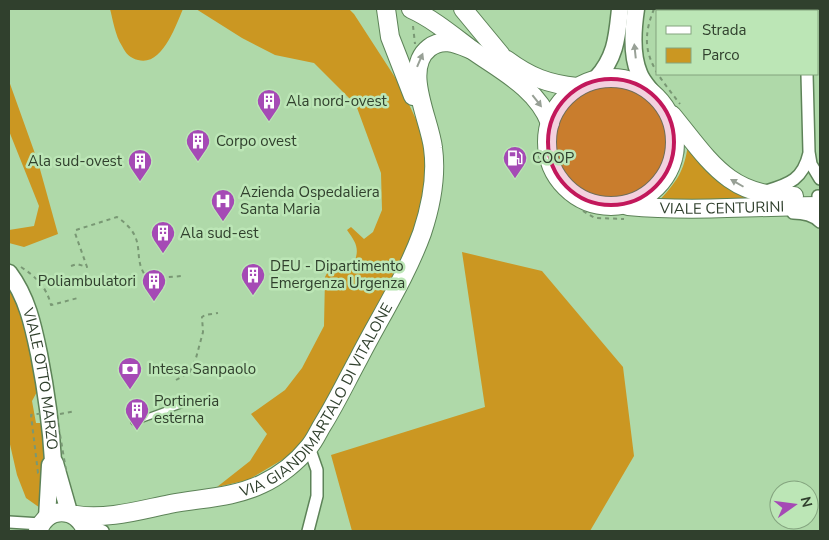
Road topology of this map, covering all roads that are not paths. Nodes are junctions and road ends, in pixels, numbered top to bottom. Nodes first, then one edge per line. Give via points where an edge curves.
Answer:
1 (378, 9) edge
2 (386, 9) edge
3 (419, 9) edge
4 (464, 9) edge
5 (620, 9) edge
6 (636, 9) edge
7 (472, 50) junction
8 (501, 55) junction
9 (807, 75) edge
10 (404, 76) junction
11 (596, 79) junction
12 (577, 87) junction
13 (650, 90) junction
14 (666, 107) junction
15 (550, 123) junction
16 (809, 152) junction
17 (435, 176) junction
18 (820, 195) edge
19 (761, 201) junction
20 (622, 205) junction
21 (820, 222) edge
22 (13, 268) edge
23 (186, 403) dead end
24 (134, 422) dead end
25 (309, 447) junction
26 (53, 461) junction
27 (72, 514) junction
28 (9, 522) edge
29 (42, 524) edge
30 (95, 527) edge
31 (308, 531) edge

1 - 10 street via 385,39
2 - 10 main road via 390,37
3 - 7 main road
3 - 8 main road
4 - 8 main road
5 - 11 street via 616,45 605,69
13 -> 6 street via 639,74 635,57 633,30
7 -> 15 main road via 531,94
17 -> 7 main road via 432,141 417,80 418,62 431,46 441,42 452,42
8 - 12 main road via 543,81
9 - 16 street
10 - 17 main road via 416,102
11 - 12 main road
11 - 13 main road via 615,77 633,81
12 - 15 main road via 565,97
13 - 14 main road
19 -> 14 main road, VIALE CENTURINI via 719,171
14 - 20 main road via 674,126 675,140 670,168 658,185 642,198
15 - 20 main road via 549,157 566,188 598,205
16 - 18 street
16 - 19 street via 802,173
17 - 25 main road, VIA GIANDIMARTALO DI VITALONE via 429,211 406,268
18 - 19 main road, VIALE CENTURINI via 781,206
19 - 20 main road, VIALE CENTURINI via 652,208
19 - 21 street via 779,212 800,213
22 - 26 street, VIALE OTTO MARZO via 32,323 50,418
23 - 24 lane
25 - 30 main road, VIA GIANDIMARTALO DI VITALONE via 286,469 261,484 221,496 178,502
25 - 31 street via 317,470 317,496
26 - 27 street, VIALE OTTO MARZO
26 - 29 street, VIALE OTTO MARZO
27 - 29 main road via 60,512
27 - 30 main road
28 - 29 street

